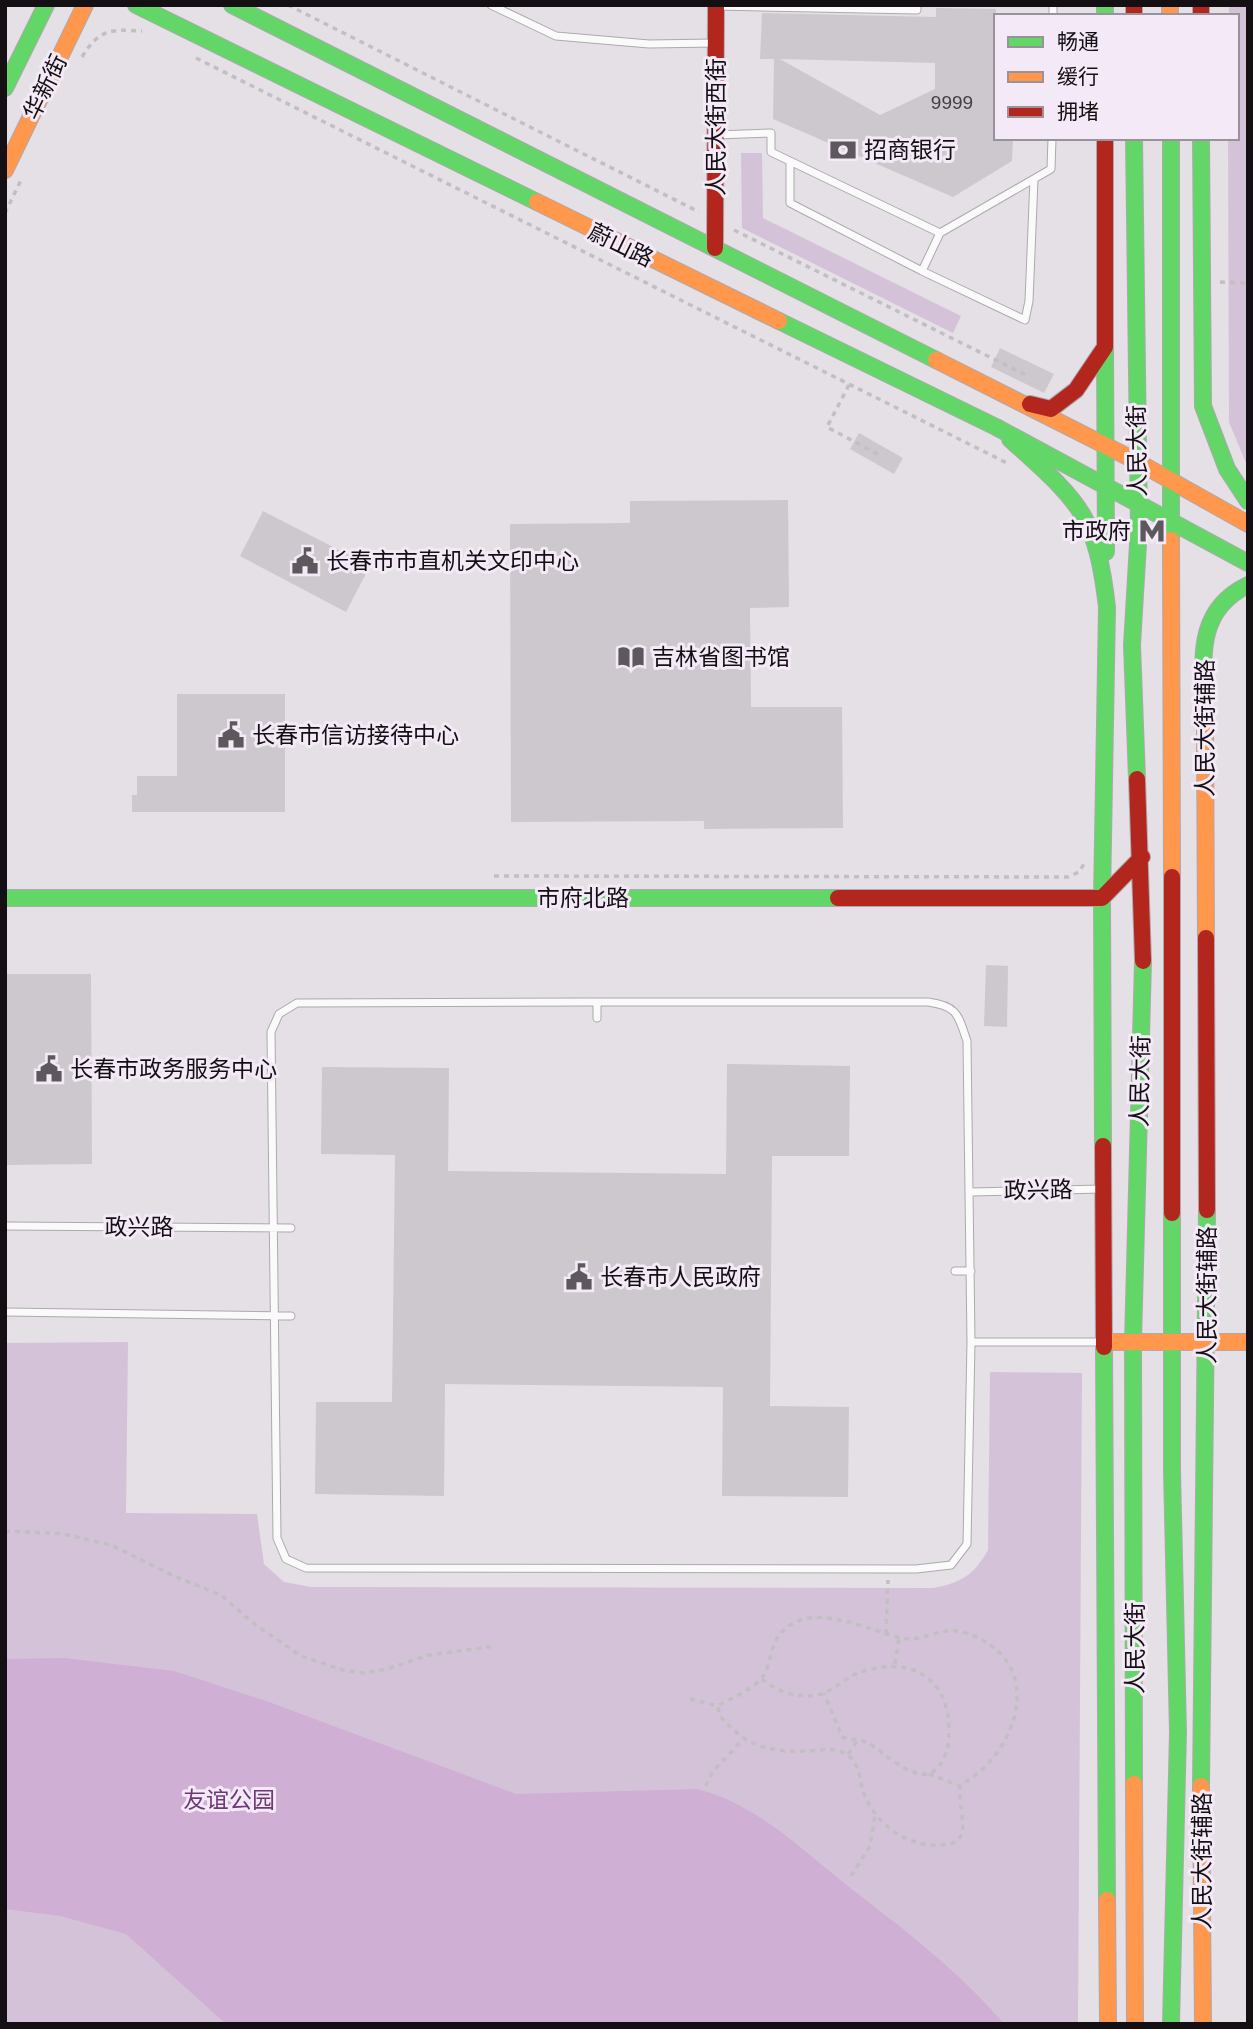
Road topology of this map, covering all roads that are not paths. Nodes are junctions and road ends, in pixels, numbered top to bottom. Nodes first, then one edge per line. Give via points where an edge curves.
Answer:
1 (46, 5) edge
2 (85, 5) edge
3 (136, 5) edge
4 (232, 5) edge
5 (491, 5) edge
6 (917, 5) edge
7 (716, 6) edge
8 (716, 43) junction
9 (5, 88) edge
10 (715, 135) junction
11 (1052, 140) edge
12 (1105, 140) edge
13 (1134, 140) edge
14 (1171, 140) edge
15 (1201, 140) edge
16 (790, 161) junction
17 (5, 170) edge
18 (1034, 179) junction
19 (940, 233) junction
20 (715, 248) junction
21 (922, 271) junction
22 (1105, 347) junction
23 (1006, 398) junction
24 (996, 427) junction
25 (1105, 446) junction
26 (1136, 461) junction
27 (1106, 484) junction
28 (1172, 484) junction
29 (1248, 501) edge
30 (1138, 505) junction
31 (1173, 524) junction
32 (1248, 524) edge
33 (1248, 563) edge
34 (1248, 585) edge
35 (1107, 607) junction
36 (1142, 857) junction
37 (5, 898) edge
38 (1102, 898) junction
39 (597, 1002) junction
40 (597, 1018) dead end
41 (1106, 1189) junction
42 (970, 1192) junction
43 (5, 1226) edge
44 (274, 1228) junction
45 (291, 1228) dead end
46 (956, 1271) dead end
47 (971, 1271) junction
48 (5, 1312) edge
49 (291, 1315) dead end
50 (273, 1317) junction
51 (971, 1342) junction
52 (1104, 1342) junction
53 (1133, 1342) junction
54 (1172, 1342) junction
55 (1208, 1342) junction
56 (1248, 1342) edge
57 (1108, 2024) edge
58 (1135, 2024) edge
59 (1171, 2024) edge
60 (1203, 2024) edge

1 - 9 main road, 华新街
2 - 17 main road, 华新街
3 - 24 main road, 蔚山路
4 - 20 main road, 蔚山路
5 - 8 lane via 556,36 649,44
6 - 7 lane via 917,10
7 - 8 main road, 人民大街西街
8 - 10 main road, 人民大街西街
10 - 16 lane via 771,133 771,152
10 - 20 main road, 人民大街西街
11 - 18 lane via 1051,169
12 - 22 main road
13 - 26 main road, 人民大街
14 - 28 main road, 人民大街
15 - 29 main road via 1203,406 1227,469
16 - 19 lane
16 - 21 lane via 790,203
18 - 19 lane
18 - 21 lane via 1025,320
19 - 21 lane
20 - 23 main road, 蔚山路
22 - 23 main road via 1088,377 1067,400 1051,409
22 - 25 main road
23 - 25 main road, 蔚山路
24 - 27 main road, 蔚山路
24 - 35 main road via 1067,492 1092,529 1102,559
25 - 26 main road, 蔚山路
25 - 27 main road
26 - 28 main road, 蔚山路
26 - 30 main road, 人民大街
27 - 30 main road, 蔚山路
27 - 35 main road
28 - 31 main road, 人民大街
28 - 32 main road, 蔚山路
30 - 31 main road, 蔚山路
30 - 36 main road, 人民大街 via 1132,645
31 - 33 main road, 蔚山路
31 - 54 main road, 人民大街
34 - 55 main road, 人民大街辅路 via 1214,607 1206,631
35 - 38 main road
36 - 38 main road
36 - 53 main road, 人民大街
37 - 38 main road, 市府北路
38 - 41 main road
39 - 40 lane
39 - 42 lane via 946,1004 957,1014 967,1041
39 - 44 lane via 297,1003 279,1014 271,1032
41 - 42 lane, 政兴路
41 - 52 main road
42 - 47 lane
43 - 44 lane, 政兴路
44 - 45 lane, 政兴路
44 - 50 lane
46 - 47 lane
47 - 51 lane
48 - 50 lane
49 - 50 lane
50 - 51 lane via 276,1538 286,1559 306,1568 888,1569 951,1565 967,1544
51 - 52 lane
52 - 53 main road
52 - 57 main road
53 - 54 main road
53 - 58 main road, 人民大街
54 - 55 main road
54 - 59 main road, 人民大街 via 1178,1732
55 - 56 main road
55 - 60 main road, 人民大街辅路 via 1201,1728

